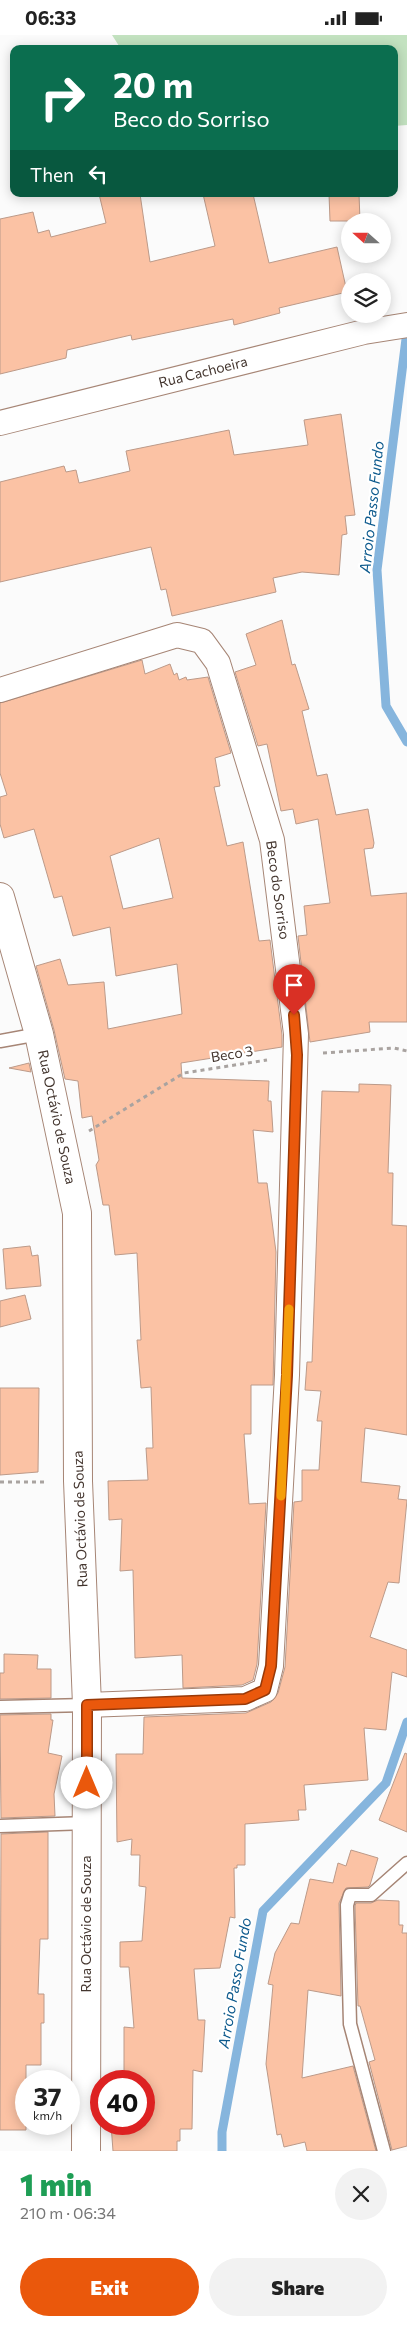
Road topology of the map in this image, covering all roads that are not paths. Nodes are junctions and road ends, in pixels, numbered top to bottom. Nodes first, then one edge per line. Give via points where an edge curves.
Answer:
1 (407, 325) edge
2 (0, 423) edge
3 (0, 690) edge
4 (0, 897) edge
5 (39, 1034) junction
6 (0, 1041) edge
7 (87, 1705) junction
8 (0, 1707) edge
9 (86, 1823) junction
10 (0, 1826) edge
11 (407, 1863) edge
12 (86, 2151) edge
13 (384, 2151) edge

1 - 2 street, Rua Cachoeira via 364,332
3 - 7 street, Beco do Sorriso via 177,635 202,641 218,663 272,840 296,1034 287,1375 271,1666 265,1690 245,1699
4 - 5 street, Rua Octávio de Souza
5 - 6 lane
5 - 7 street, Rua Octávio de Souza via 77,1213 78,1481
7 - 8 lane
7 - 9 street, Rua Octávio de Souza
9 - 10 lane
9 - 12 street, Rua Octávio de Souza
11 - 13 lane via 371,1895 350,1895 347,1905 350,2024

